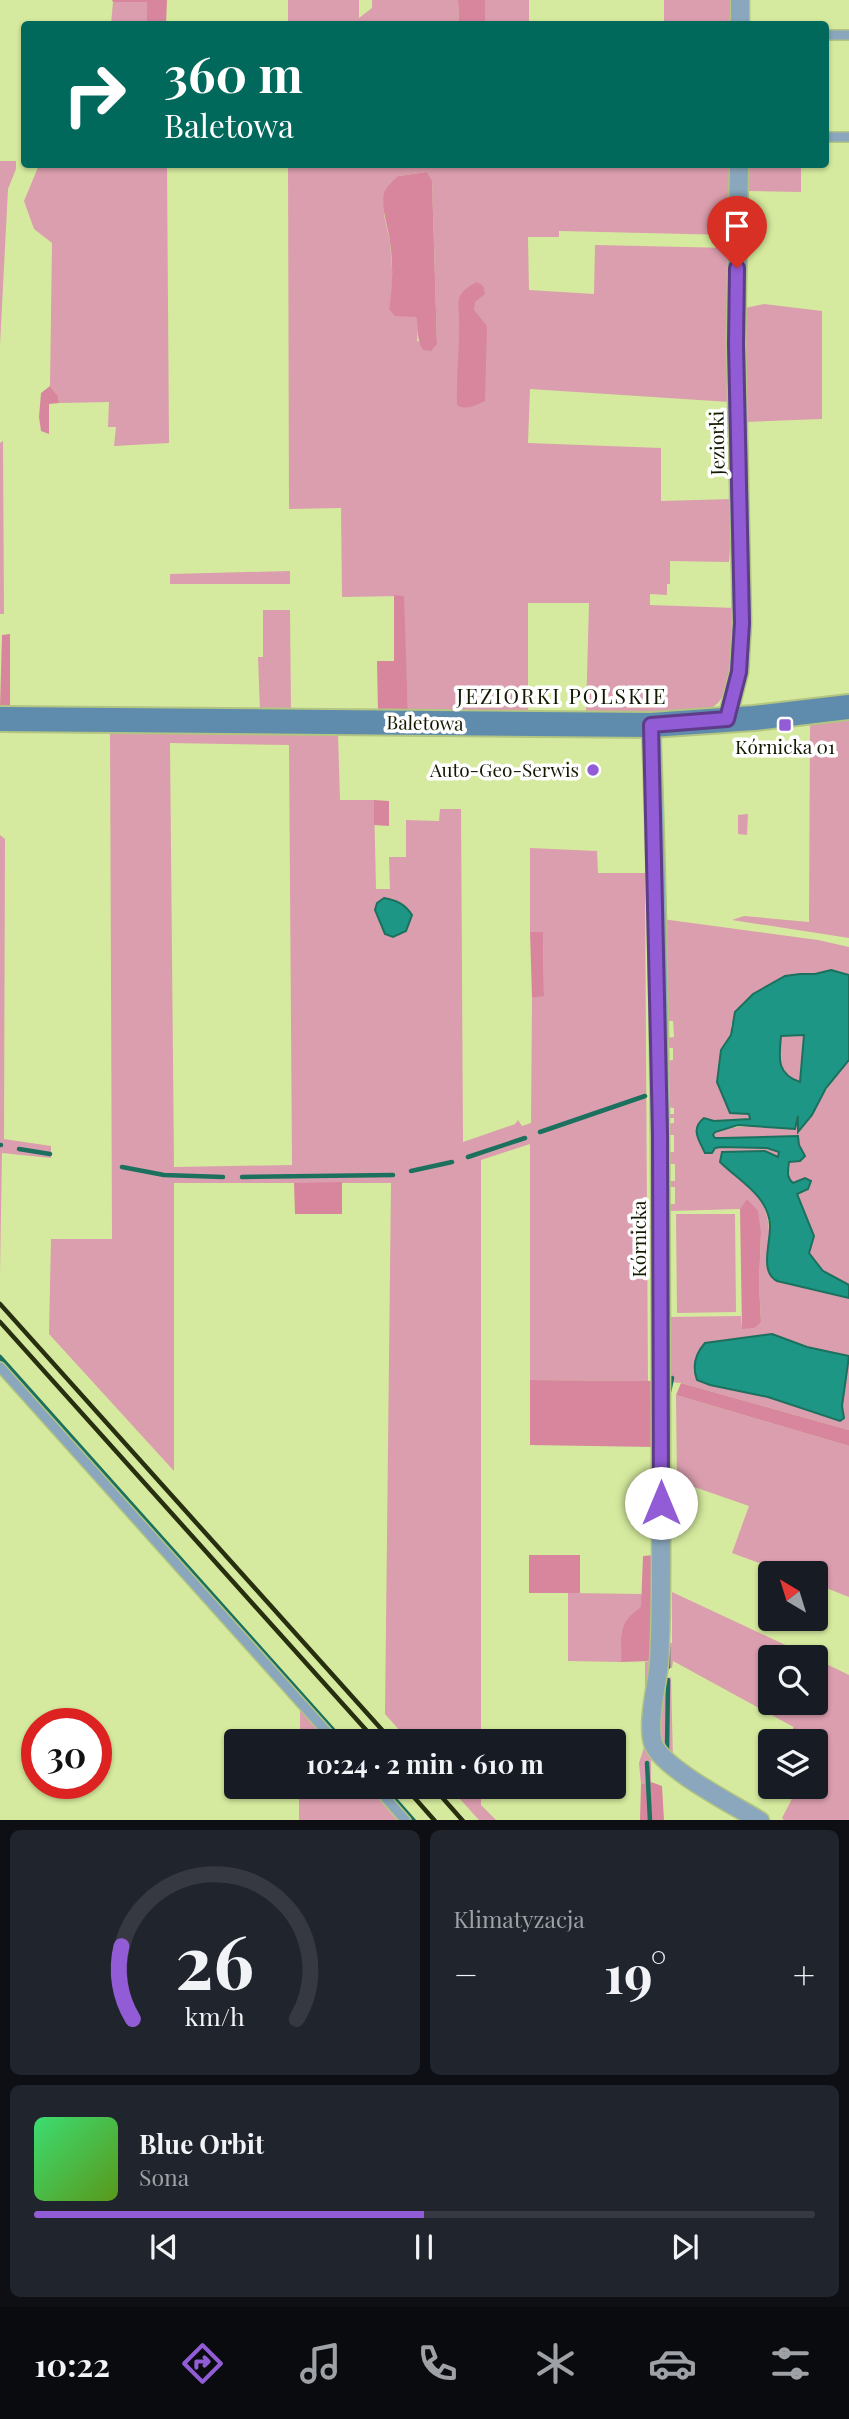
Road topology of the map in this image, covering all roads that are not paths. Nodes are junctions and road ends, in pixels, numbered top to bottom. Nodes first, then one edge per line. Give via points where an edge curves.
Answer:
1 (740, 0) edge
2 (740, 21) edge
3 (829, 35) edge
4 (848, 35) edge
5 (829, 137) edge
6 (848, 137) edge
7 (739, 168) edge
8 (849, 708) edge
9 (0, 719) edge
10 (727, 719) junction
11 (651, 725) junction
12 (0, 1367) edge
13 (324, 1729) edge
14 (387, 1799) edge
15 (405, 1820) edge
16 (758, 1820) edge

1 - 2 street
3 - 4 lane
5 - 6 lane
7 - 10 street, Jeziorki via 736,344 742,623 739,672
8 - 10 street, Baletowa
9 - 11 street, Baletowa
10 - 11 street, Baletowa
11 - 16 street, Kórnicka via 660,1134 660,1615 653,1743 666,1762
12 - 13 lane
14 - 15 lane

